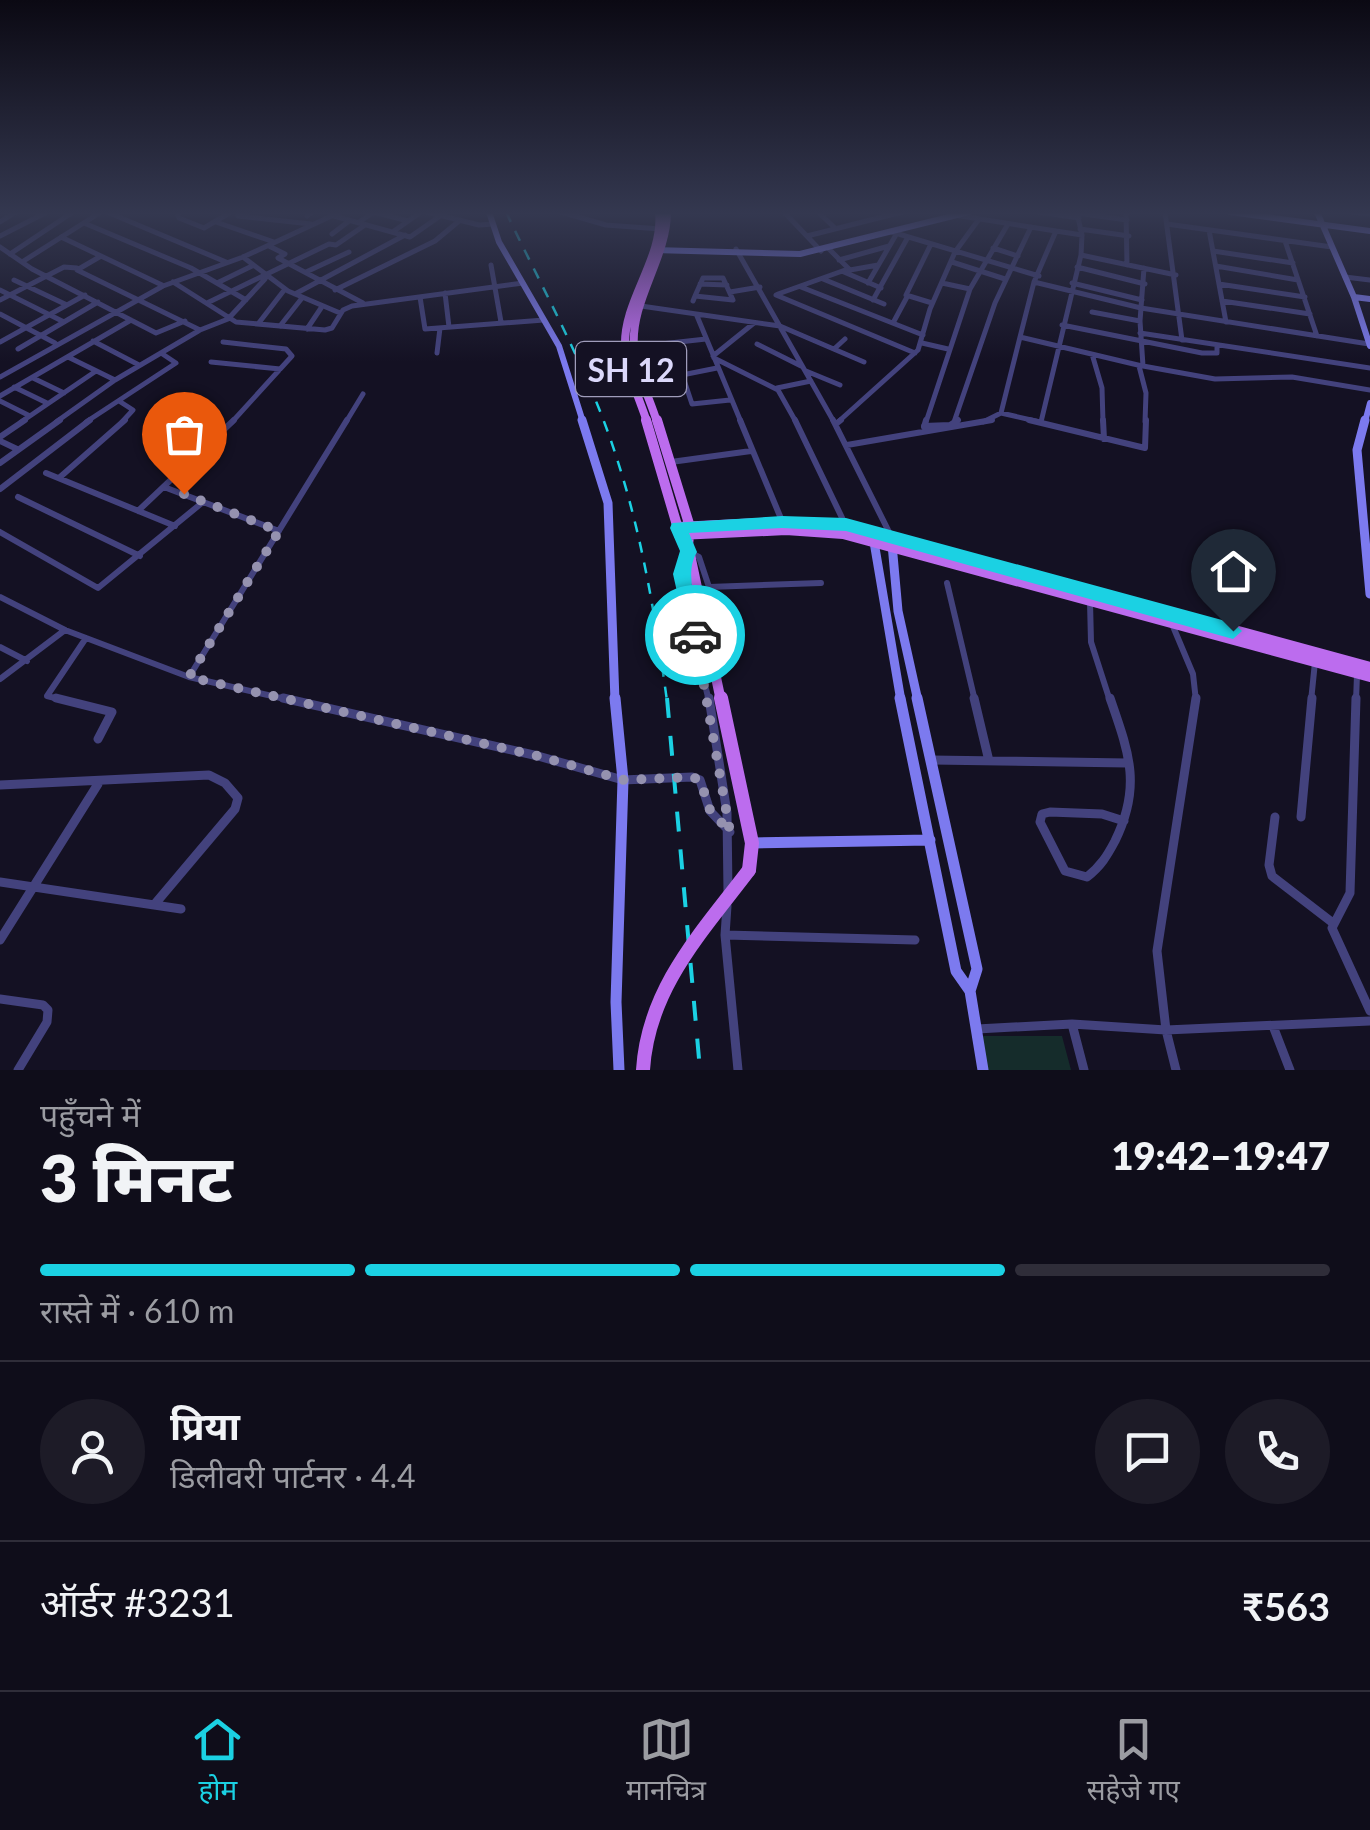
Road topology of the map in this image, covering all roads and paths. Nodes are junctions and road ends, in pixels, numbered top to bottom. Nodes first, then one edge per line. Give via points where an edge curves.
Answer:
1 (22, 262) edge
2 (90, 262) edge
3 (113, 262) edge
4 (176, 262) edge
5 (230, 262) edge
6 (248, 262) edge
7 (285, 262) edge
8 (292, 262) edge
9 (328, 262) edge
10 (356, 262) edge
11 (392, 262) edge
12 (508, 262) edge
13 (653, 262) edge
14 (655, 262) edge
15 (744, 262) edge
16 (840, 262) edge
17 (880, 262) edge
18 (895, 262) edge
19 (923, 262) edge
20 (952, 262) joint
21 (983, 262) edge
22 (991, 262) edge
23 (1015, 262) edge
24 (1044, 262) edge
25 (1079, 262) edge
26 (1113, 262) edge
27 (1127, 262) edge
28 (1174, 262) edge
29 (1215, 262) edge
30 (1286, 262) edge
31 (1338, 262) edge
32 (227, 263) joint
33 (1293, 263) joint
34 (288, 264) junction
35 (491, 265) dead end
36 (878, 265) junction
37 (1127, 265) junction
38 (252, 266) junction
39 (1216, 266) junction
40 (1077, 267) junction
41 (78, 268) junction
42 (1012, 268) junction
43 (1144, 268) junction
44 (845, 270) junction
45 (978, 270) junction
46 (200, 272) junction
47 (305, 273) junction
48 (1176, 275) junction
49 (45, 276) junction
50 (263, 277) junction
51 (1345, 277) junction
52 (822, 279) junction
53 (1005, 279) junction
54 (1037, 279) junction
55 (14, 280) dead end
56 (1299, 280) junction
57 (1370, 280) edge
58 (320, 281) junction
59 (173, 282) junction
60 (216, 283) junction
61 (868, 283) junction
62 (942, 283) junction
63 (522, 284) junction
64 (1145, 284) junction
65 (1219, 284) junction
66 (26, 286) junction
67 (163, 286) junction
68 (494, 287) junction
69 (760, 287) junction
70 (800, 287) junction
71 (1071, 287) junction
72 (728, 288) junction
73 (881, 288) junction
74 (285, 289) junction
75 (970, 289) junction
76 (0, 290) edge
77 (229, 290) junction
78 (336, 290) junction
79 (445, 293) junction
80 (9, 295) junction
81 (85, 295) junction
82 (776, 295) junction
83 (298, 296) junction
84 (420, 296) junction
85 (907, 296) junction
86 (1306, 297) junction
87 (1354, 297) junction
88 (766, 298) junction
89 (140, 299) junction
90 (1370, 299) edge
91 (0, 300) edge
92 (246, 300) junction
93 (873, 300) junction
94 (1222, 301) junction
95 (98, 302) junction
96 (206, 303) junction
97 (364, 304) junction
98 (884, 304) dead end
99 (932, 304) junction
100 (1142, 304) junction
101 (67, 305) junction
102 (642, 306) junction
103 (321, 308) junction
104 (116, 312) junction
105 (1092, 312) dead end
106 (340, 313) junction
107 (0, 314) edge
108 (50, 314) junction
109 (696, 314) junction
110 (1180, 314) junction
111 (1310, 314) junction
112 (228, 319) junction
113 (132, 320) junction
114 (544, 320) junction
115 (184, 321) junction
116 (1140, 321) junction
117 (64, 322) junction
118 (502, 322) junction
119 (754, 322) junction
120 (1226, 322) junction
121 (892, 323) junction
122 (257, 325) junction
123 (1062, 325) junction
124 (280, 326) junction
125 (780, 326) junction
126 (449, 327) junction
127 (26, 328) junction
128 (440, 328) junction
129 (307, 329) junction
130 (200, 330) junction
131 (1140, 333) junction
132 (43, 335) junction
133 (1317, 336) junction
134 (1020, 337) junction
135 (706, 339) junction
136 (844, 339) dead end
137 (922, 339) junction
138 (1182, 340) junction
139 (92, 341) junction
140 (0, 342) edge
141 (223, 342) dead end
142 (56, 343) junction
143 (672, 344) junction
144 (757, 344) dead end
145 (1141, 344) junction
146 (1217, 345) junction
147 (1370, 345) edge
148 (1056, 346) junction
149 (634, 347) junction
150 (18, 349) dead end
151 (834, 349) junction
152 (948, 349) junction
153 (161, 352) junction
154 (436, 353) dead end
155 (916, 353) junction
156 (1092, 354) junction
157 (66, 356) junction
158 (713, 356) junction
159 (1300, 358) junction
160 (210, 362) dead end
161 (864, 362) dead end
162 (139, 365) junction
163 (1141, 366) junction
164 (718, 368) junction
165 (1370, 368) edge
166 (804, 369) junction
167 (281, 370) junction
168 (96, 371) junction
169 (682, 375) junction
170 (0, 377) edge
171 (32, 377) junction
172 (115, 380) junction
173 (1311, 380) junction
174 (811, 381) junction
175 (840, 385) dead end
176 (14, 387) junction
177 (776, 388) junction
178 (1370, 390) edge
179 (64, 393) junction
180 (363, 394) dead end
181 (0, 398) edge
182 (730, 400) junction
183 (118, 401) junction
184 (48, 404) junction
185 (1370, 404) edge
186 (1001, 413) junction
187 (31, 416) junction
188 (1041, 423) junction
189 (836, 424) junction
190 (923, 430) junction
191 (0, 439) edge
192 (1104, 439) junction
193 (848, 446) junction
194 (17, 450) junction
195 (750, 452) junction
196 (0, 462) edge
197 (670, 463) junction
198 (46, 472) dead end
199 (59, 478) junction
200 (164, 487) junction
201 (0, 489) edge
202 (18, 497) dead end
203 (203, 502) junction
204 (138, 511) junction
205 (782, 522) junction
206 (846, 524) junction
207 (174, 526) junction
208 (279, 531) junction
209 (0, 532) edge
210 (686, 537) junction
211 (873, 537) junction
212 (892, 542) junction
213 (140, 556) junction
214 (947, 583) dead end
215 (821, 584) dead end
216 (1370, 594) edge
217 (0, 597) edge
218 (1090, 602) junction
219 (1172, 624) junction
220 (65, 630) junction
221 (86, 638) junction
222 (0, 646) edge
223 (27, 661) junction
224 (1315, 662) junction
225 (1370, 666) edge
226 (1357, 674) junction
227 (189, 677) junction
228 (1370, 677) edge
229 (0, 679) edge
230 (98, 739) dead end
231 (931, 760) junction
232 (989, 761) junction
233 (1127, 762) junction
234 (624, 780) junction
235 (98, 783) junction
236 (0, 786) edge
237 (1276, 817) dead end
238 (1302, 818) dead end
239 (1124, 822) junction
240 (730, 832) junction
241 (930, 840) junction
242 (752, 843) junction
243 (0, 882) edge
244 (33, 888) junction
245 (154, 906) junction
246 (181, 910) dead end
247 (1333, 924) junction
248 (725, 935) junction
249 (0, 940) edge
250 (916, 940) dead end
251 (970, 992) junction
252 (0, 999) edge
253 (1370, 1011) edge
254 (1370, 1021) edge
255 (1072, 1024) junction
256 (1274, 1026) junction
257 (976, 1029) junction
258 (1166, 1030) junction
259 (18, 1070) edge
260 (618, 1070) edge
261 (643, 1070) edge
262 (738, 1070) edge
263 (983, 1070) edge
264 (1084, 1070) edge
265 (1176, 1070) edge
266 (1290, 1070) edge

1 - 49 street
2 - 41 street
3 - 67 street
4 - 46 street
5 - 32 street
6 - 38 street
7 - 34 street
8 - 34 street
9 - 47 street
10 - 58 street
11 - 78 street
12 - 63 street
13 - 210 main road, SH 12 via 626,324 625,348
14 - 102 main road, SH 12
15 - 69 street
16 - 44 street
17 - 36 street
18 - 73 street
19 - 85 street
20 - 45 street
20 - 62 street
21 - 45 street
22 - 42 street
23 - 42 street
24 - 54 street
25 - 40 street
26 - 37 street
27 - 37 street
28 - 48 street
29 - 39 street
30 - 33 street
31 - 51 street
32 - 46 street
33 - 56 street
34 - 47 street
34 - 50 street
35 - 68 street
36 - 44 street
36 - 61 street
37 - 43 street
38 - 50 street
38 - 60 street
39 - 56 street
39 - 65 street
40 - 64 street
40 - 71 street
41 - 49 street
41 - 89 street
42 - 53 street
42 - 54 street
43 - 48 street
43 - 64 street
44 - 52 street
44 - 61 street
45 - 53 street
45 - 75 street
46 - 59 street
46 - 60 street
47 - 58 street
48 - 110 street
49 - 66 street
49 - 81 street
50 - 74 street
50 - 77 street
50 - 92 street
51 - 57 street
51 - 87 street
52 - 70 street
52 - 93 street
53 - 190 street via 958,420
54 - 71 street
54 - 134 street
55 - 66 street
56 - 86 street
58 - 78 street
58 - 83 street
59 - 67 street
59 - 96 street
60 - 77 street
61 - 73 street
62 - 75 street
62 - 99 street
63 - 68 street
63 - 114 street
64 - 100 street
65 - 86 street
65 - 94 street
66 - 80 street
66 - 101 street
67 - 89 street
68 - 79 street
68 - 118 street
69 - 72 street
69 - 88 street
70 - 82 street
70 - 121 street
71 - 100 street
71 - 123 street
72 - 72 street via 718,276 704,277 694,298 730,301
73 - 93 street
74 - 83 street
74 - 122 street
75 - 152 street
76 - 80 street
77 - 92 street
77 - 96 street
78 - 97 street
79 - 84 street
79 - 126 street
80 - 91 street
80 - 108 street
81 - 95 street
81 - 101 street
82 - 88 street
82 - 155 street
83 - 103 street
83 - 124 street
84 - 97 street
84 - 128 street via 422,328
85 - 99 street
85 - 121 street
86 - 111 street
87 - 90 street
87 - 147 main road
88 - 125 street
89 - 104 street
89 - 115 street
92 - 112 street
93 - 98 street
94 - 111 street
94 - 120 street
95 - 104 street
95 - 117 street
96 - 112 street
97 - 106 street
99 - 137 street
100 - 110 street
100 - 116 street
101 - 108 street
102 - 109 street
102 - 149 main road, SH 12
103 - 106 street
103 - 129 street
104 - 113 street
104 - 142 street
105 - 116 street
106 - 129 street via 329,330
107 - 127 street
108 - 117 street
108 - 127 street
109 - 119 street
109 - 135 street
110 - 120 street
110 - 138 street
111 - 133 street
112 - 122 street
112 - 130 street
113 - 115 street via 159,334
113 - 139 street
114 - 118 street
114 - 234 street via 559,346 608,504 614,699
115 - 130 street
116 - 131 street
117 - 132 street
118 - 126 street
119 - 125 street
119 - 158 street
120 - 133 street
121 - 137 street
122 - 124 street
123 - 145 street
123 - 148 street
124 - 129 street
125 - 151 street
125 - 166 street
126 - 128 street
127 - 132 street
127 - 140 street
128 - 154 street
130 - 153 street
131 - 138 street
131 - 145 street
132 - 142 street
132 - 150 street
133 - 147 street
134 - 148 street
134 - 186 street
135 - 143 street
135 - 158 street
136 - 151 street
137 - 152 street
137 - 155 street
138 - 146 street
139 - 157 street
139 - 162 street
141 - 167 street via 289,350 292,356
142 - 170 street
143 - 149 street
143 - 169 street
144 - 166 street
145 - 146 street via 1212,354 1219,352
145 - 163 street
146 - 159 street
148 - 156 street
148 - 188 street
149 - 197 main road, SH 12
151 - 161 street
152 - 190 street
153 - 162 street
153 - 183 street via 176,363
155 - 189 street
156 - 163 street
156 - 192 street via 1102,388
157 - 168 street
157 - 171 street
158 - 164 street
158 - 177 street
159 - 165 street
159 - 173 street
160 - 167 street
162 - 172 street
163 - 173 street via 1215,379
163 - 192 street via 1148,445
164 - 169 street
164 - 182 street
166 - 174 street
166 - 175 street
167 - 200 street
168 - 172 street
168 - 179 street
169 - 182 street via 694,405
171 - 176 street
171 - 179 street
172 - 194 street
173 - 178 street
174 - 177 street
174 - 189 street
176 - 181 street
176 - 184 street
177 - 206 street
179 - 184 street
180 - 208 street
181 - 187 street
182 - 195 street
183 - 199 street via 132,410 127,418
183 - 201 street
184 - 187 street
185 - 216 street via 1358,450
186 - 188 street
186 - 190 street via 980,425
187 - 191 street
188 - 192 street
189 - 193 street
190 - 193 street
191 - 194 street
193 - 212 street
194 - 196 street
195 - 197 street
195 - 205 street
197 - 210 main road, SH 12
198 - 199 street
199 - 204 street
200 - 203 street
200 - 204 street
202 - 213 street
203 - 207 street
203 - 208 street
204 - 207 street
205 - 206 main road
205 - 210 main road
206 - 211 main road
207 - 213 street
208 - 227 street
209 - 213 street via 98,588
210 - 211 main road via 815,531
210 - 215 street via 709,587
210 - 240 street via 682,574
210 - 242 main road
211 - 212 main road
211 - 241 street
212 - 218 main road
212 - 225 main road
212 - 231 street via 898,611
214 - 232 street
217 - 220 street
218 - 219 main road
218 - 233 street via 1090,638
219 - 224 main road
219 - 258 street via 1198,694 1157,951
220 - 221 street
220 - 223 street
221 - 227 street
221 - 230 street via 47,696 112,712
222 - 223 street
223 - 229 street
224 - 226 main road
224 - 238 street
226 - 228 main road
226 - 247 street via 1350,892
227 - 234 street
231 - 232 street
231 - 251 street via 977,970
232 - 233 street
233 - 239 street via 1132,800
234 - 240 street via 700,780 710,810
234 - 260 street
235 - 236 street
235 - 244 street
235 - 245 street via 209,775 238,798
237 - 247 street via 1272,876
239 - 239 street via 1102,866 1087,878 1058,862 1040,822 1050,812
240 - 248 street
241 - 242 street
241 - 251 street via 955,962
242 - 261 main road, bridge via 749,870 666,984 650,1017
243 - 244 street
244 - 245 street
244 - 249 street
245 - 246 street
247 - 253 street via 1336,944
248 - 250 street
248 - 262 street
251 - 257 street
252 - 259 street via 48,1010
254 - 256 street
255 - 257 street
255 - 258 street
255 - 264 street
256 - 258 street
256 - 266 street
257 - 263 street
258 - 265 street

